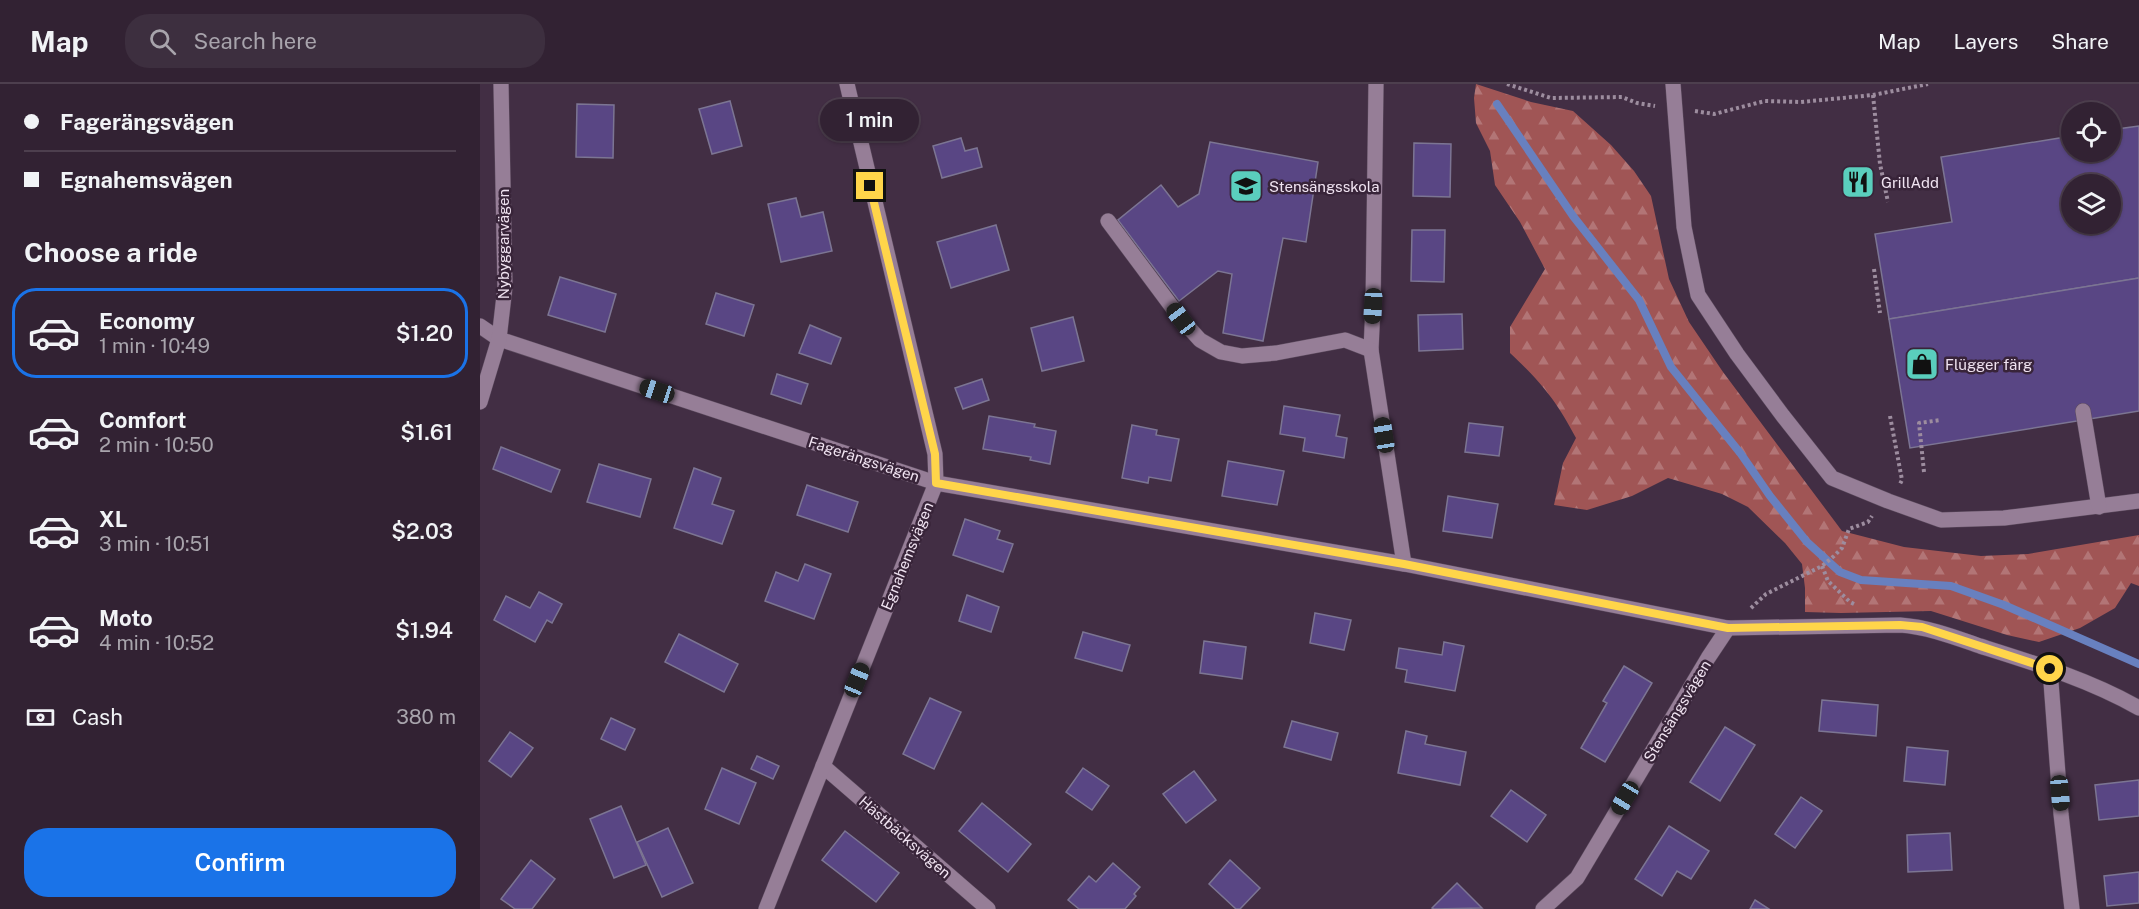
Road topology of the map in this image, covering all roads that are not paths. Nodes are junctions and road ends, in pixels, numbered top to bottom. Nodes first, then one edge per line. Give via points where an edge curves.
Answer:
1 (501, 84) edge
2 (847, 84) edge
3 (1376, 84) edge
4 (1673, 84) edge
5 (1107, 221) dead end
6 (480, 326) edge
7 (499, 339) junction
8 (1371, 350) junction
9 (480, 402) edge
10 (2083, 411) dead end
11 (936, 483) junction
12 (2139, 501) edge
13 (2099, 507) junction
14 (1404, 564) junction
15 (1728, 628) junction
16 (2050, 669) junction
17 (2139, 708) edge
18 (823, 766) junction
19 (766, 909) edge
20 (988, 909) edge
21 (1543, 909) edge
22 (2072, 909) edge

1 - 7 street, Nybyggarvägen via 505,287
2 - 11 street, Egnahemsvägen via 935,454
3 - 8 street
4 - 13 street via 1684,227 1698,295 1783,416 1833,478 1941,520 2004,518
5 - 8 street via 1181,319 1200,340 1221,352 1242,356 1276,353 1345,340
6 - 7 street, Fagerängsvägen
7 - 9 street, Nybyggarvägen
7 - 11 street, Fagerängsvägen
8 - 14 street
10 - 13 street
11 - 14 street, Fagerängsvägen
11 - 18 street, Egnahemsvägen
12 - 13 street
14 - 15 street, Fagerängsvägen
15 - 16 street, Fagerängsvägen via 1922,627
15 - 21 street, Stensängsvägen via 1577,878
16 - 17 street, Fagerängsvägen via 2116,694
16 - 22 street
18 - 19 street, Egnahemsvägen
18 - 20 street, Hästbäcksvägen

